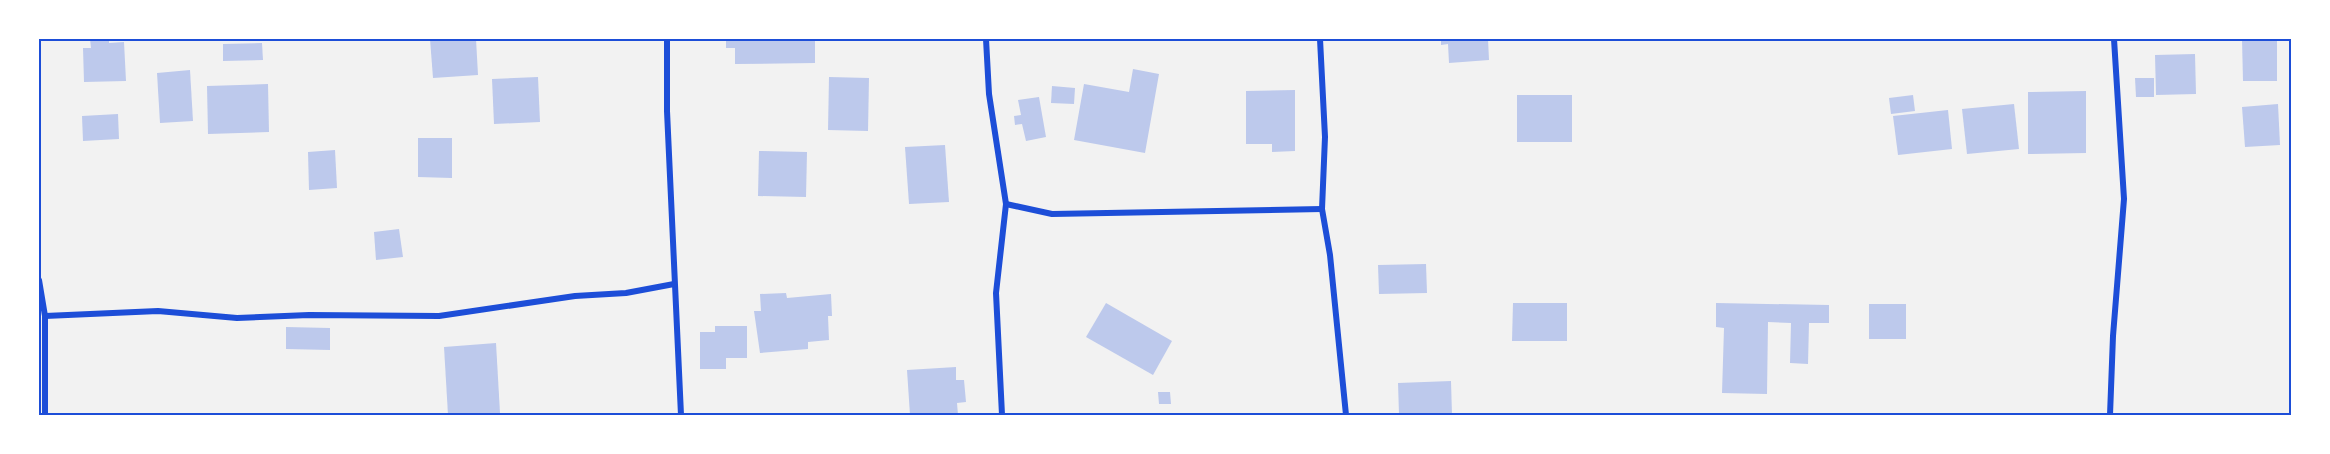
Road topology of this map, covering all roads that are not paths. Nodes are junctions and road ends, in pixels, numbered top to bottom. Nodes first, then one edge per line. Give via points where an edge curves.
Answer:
1 (667, 39) edge
2 (987, 39) edge
3 (1320, 39) edge
4 (2114, 39) edge
5 (1006, 204) junction
6 (1322, 209) junction
7 (39, 280) edge
8 (674, 284) junction
9 (45, 316) junction
10 (45, 415) edge
11 (681, 415) edge
12 (1002, 415) edge
13 (1346, 415) edge
14 (2110, 415) edge

1 - 8 street
2 - 5 street via 989,94
3 - 6 street via 1325,137
4 - 14 street via 2124,199
5 - 6 street via 1052,214
5 - 12 street via 996,294
6 - 13 street
7 - 9 street
8 - 9 street via 626,294 575,296 439,316 237,318 158,311
8 - 11 street
9 - 10 street

